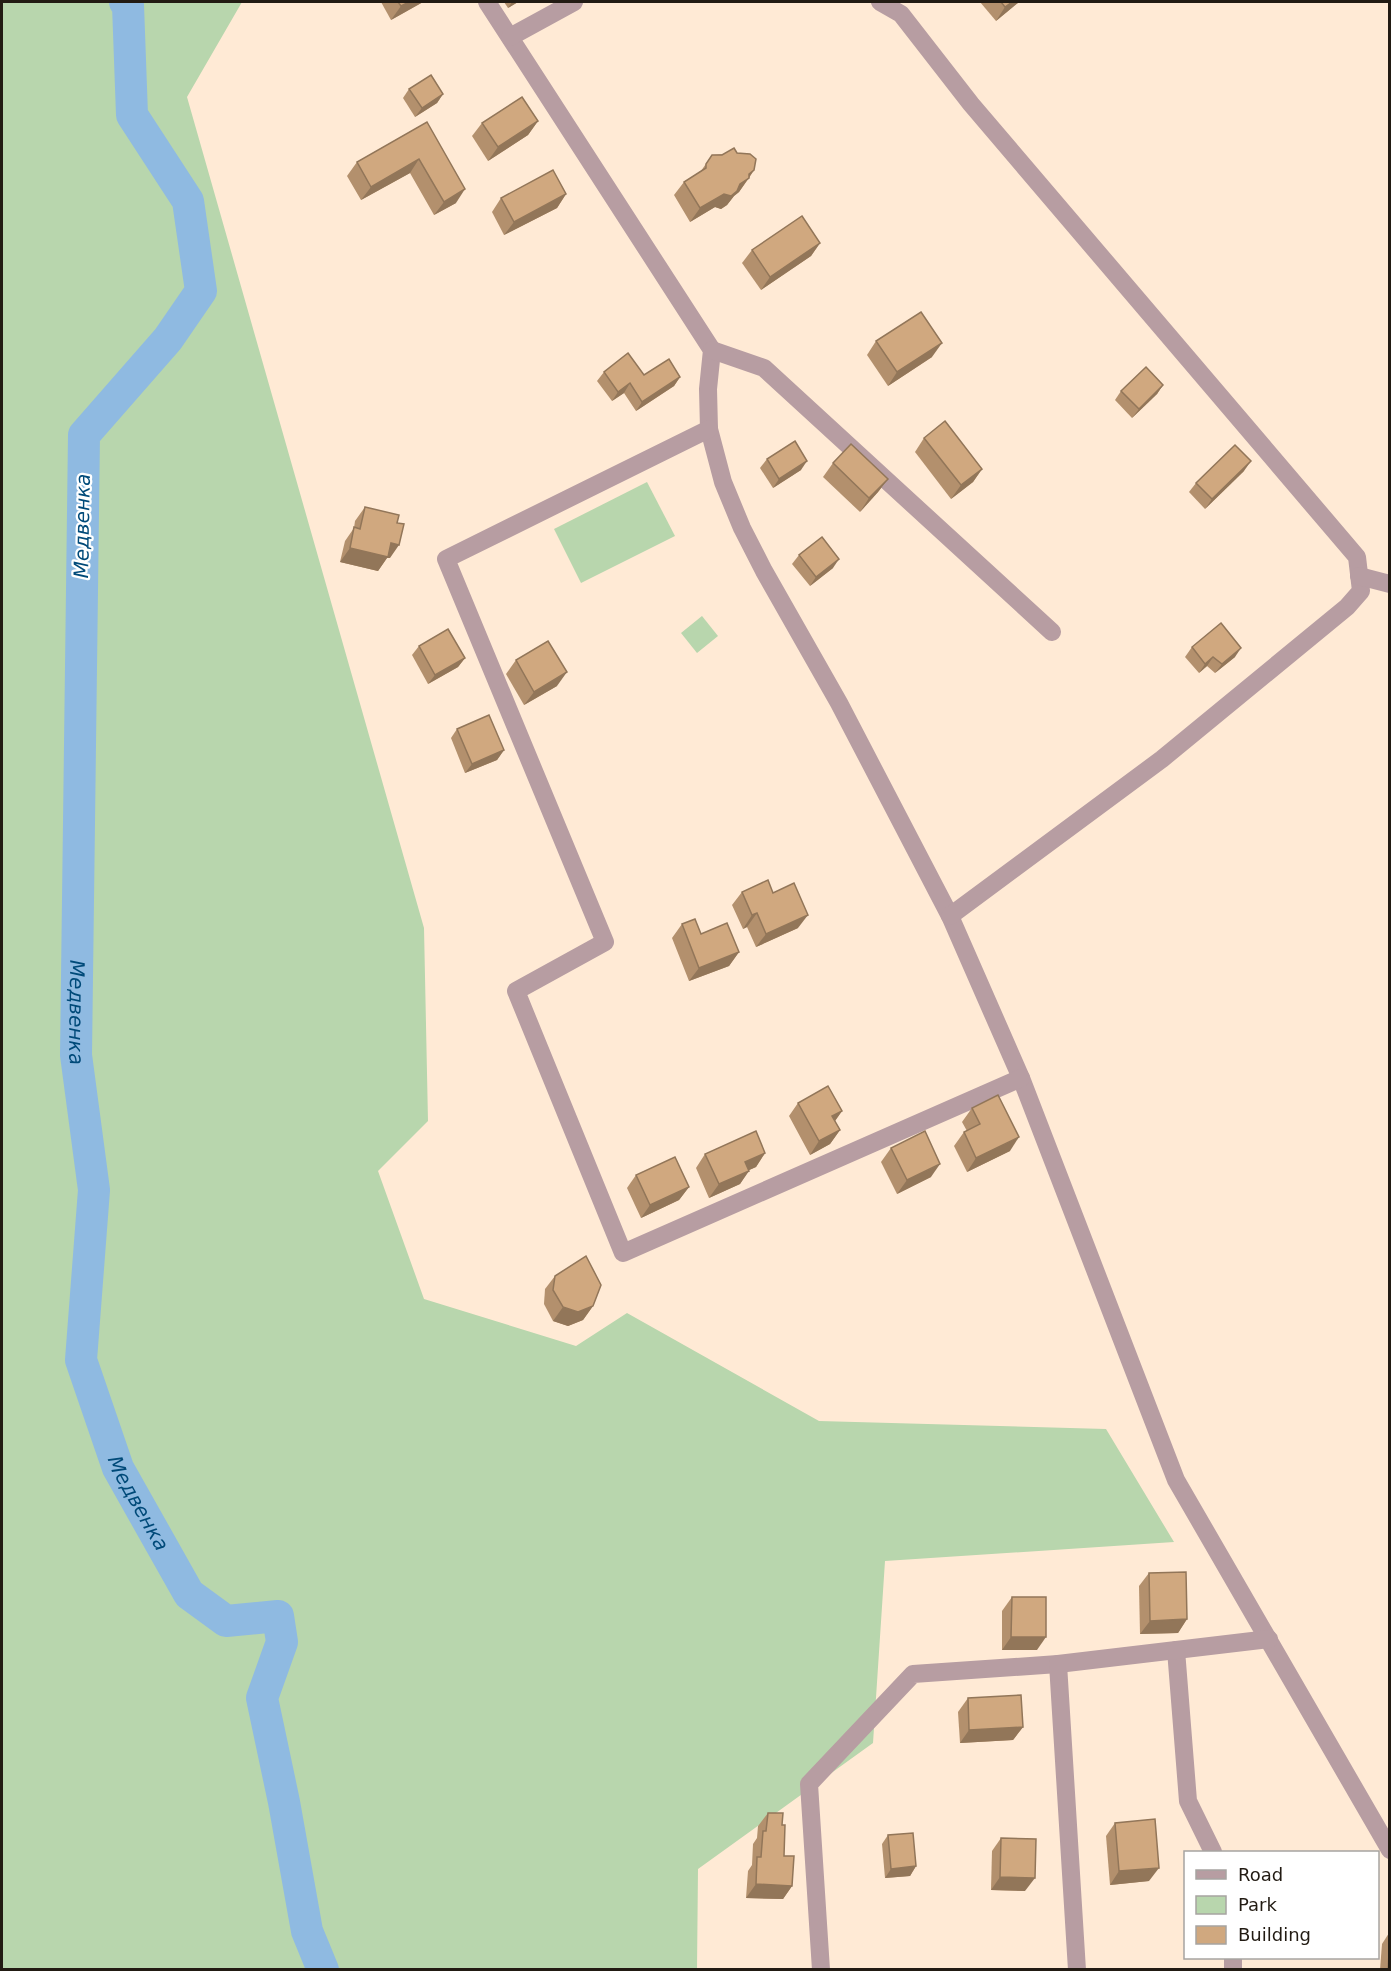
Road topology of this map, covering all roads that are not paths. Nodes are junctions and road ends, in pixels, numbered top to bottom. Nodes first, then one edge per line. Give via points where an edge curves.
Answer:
1 (487, 2) edge
2 (574, 2) edge
3 (888, 3) edge
4 (510, 37) junction
5 (712, 350) junction
6 (709, 429) junction
7 (1359, 576) junction
8 (1389, 584) edge
9 (1052, 632) dead end
10 (950, 916) junction
11 (1021, 1078) junction
12 (1269, 1639) junction
13 (1176, 1650) junction
14 (1058, 1664) junction
15 (1389, 1850) edge
16 (1213, 1851) edge
17 (821, 1970) edge
18 (1077, 1970) edge

1 - 4 street
2 - 4 street
3 - 7 street via 1357,557
4 - 5 street
5 - 6 street
5 - 9 street via 764,368
6 - 10 street via 723,482 742,528
6 - 11 street via 446,559 605,942 516,991 623,1253
7 - 8 street
7 - 10 street via 1361,591 1347,607 1162,759
10 - 11 street
11 - 12 street via 1176,1480
12 - 13 street
12 - 15 street
13 - 14 street
13 - 16 street via 1188,1801
14 - 17 street via 914,1674 809,1784
14 - 18 street

